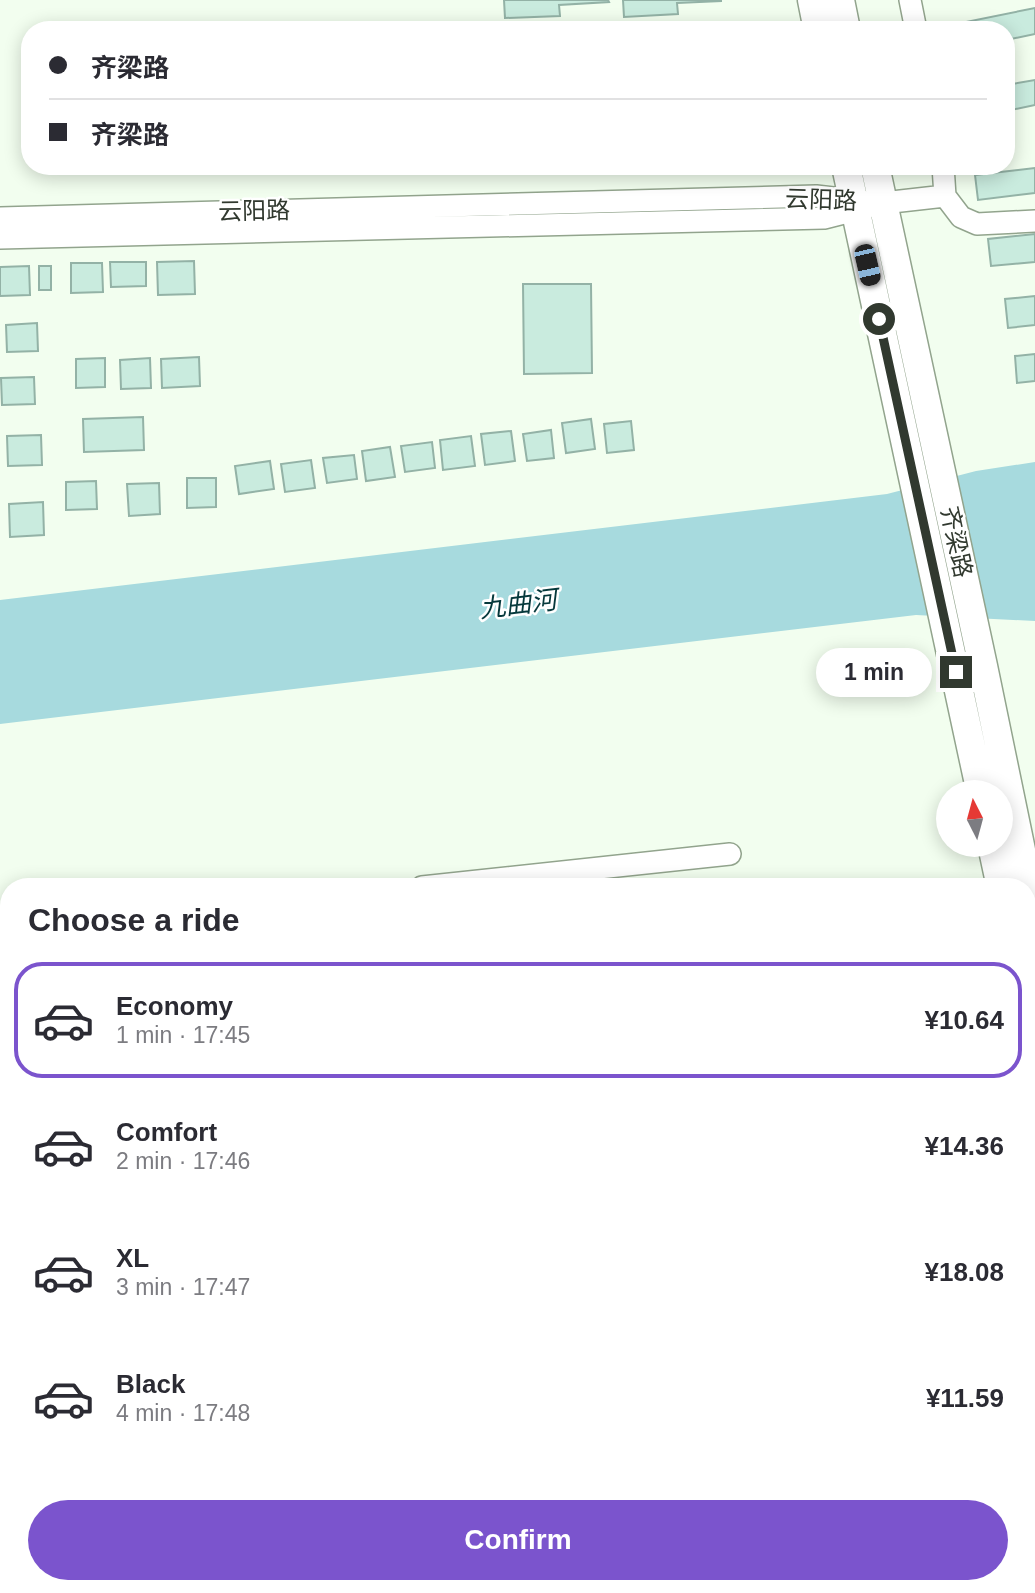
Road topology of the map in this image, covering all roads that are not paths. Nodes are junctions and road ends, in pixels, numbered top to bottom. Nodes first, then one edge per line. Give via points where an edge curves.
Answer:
1 (812, 0) edge
2 (840, 0) edge
3 (910, 0) edge
4 (816, 21) edge
5 (844, 21) edge
6 (914, 21) edge
7 (848, 175) edge
8 (877, 175) edge
9 (944, 175) edge
10 (945, 196) junction
11 (883, 203) junction
12 (854, 205) junction
13 (0, 218) edge
14 (1035, 221) edge
15 (0, 237) edge
16 (917, 426) junction
17 (970, 669) junction
18 (980, 780) edge
19 (730, 854) dead end
20 (995, 858) edge
21 (506, 878) edge
22 (999, 878) edge
23 (1025, 878) edge

1 - 4 main road
2 - 5 main road
3 - 6 street
7 - 12 main road, 齐梁路
8 - 11 main road, 齐梁路
9 - 10 street
10 - 11 street, 云阳路
10 - 14 street via 961,217 977,224
11 - 12 street, 云阳路
11 - 16 main road, 齐梁路
12 - 13 street, 云阳路 via 816,197
12 - 15 street, 云阳路 via 824,218
12 - 16 main road, 齐梁路
16 - 17 main road, 齐梁路
17 - 18 main road, 齐梁路
17 - 23 main road, 齐梁路
19 - 21 street
20 - 22 main road

